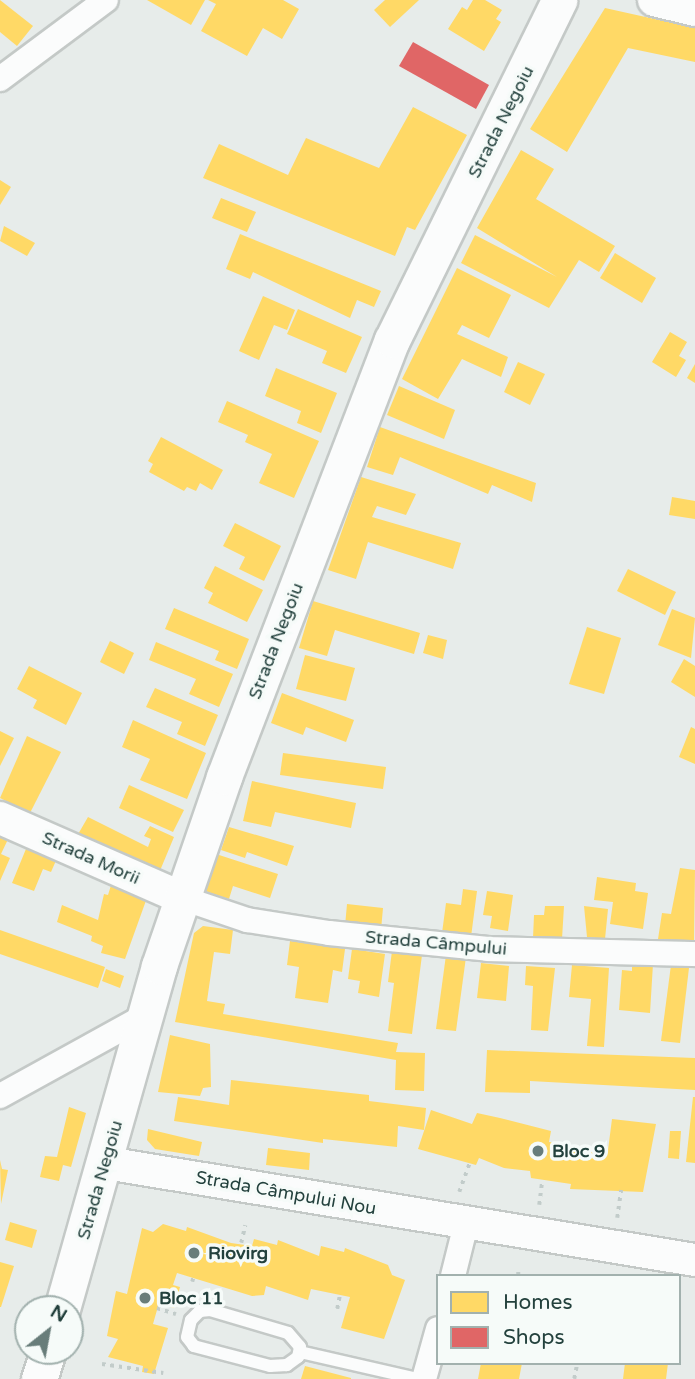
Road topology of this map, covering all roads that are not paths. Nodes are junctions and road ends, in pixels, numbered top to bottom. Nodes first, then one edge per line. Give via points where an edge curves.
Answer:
1 (106, 0) edge
2 (559, 0) edge
3 (654, 0) edge
4 (695, 10) edge
5 (0, 79) edge
6 (0, 818) edge
7 (182, 898) junction
8 (695, 954) edge
9 (145, 1016) junction
10 (0, 1096) edge
11 (106, 1163) junction
12 (466, 1224) junction
13 (695, 1260) edge
14 (454, 1274) edge
15 (66, 1295) edge
16 (436, 1336) edge
17 (300, 1352) junction
18 (418, 1379) edge
19 (424, 1379) edge

1 - 5 street
2 - 7 main road, Strada Negoiu via 392,340
3 - 4 street
6 - 7 street, Strada Morii
7 - 8 street, Strada Câmpului via 247,920 381,939 488,949
7 - 9 main road, Strada Negoiu
9 - 10 street
9 - 11 main road, Strada Negoiu
11 - 12 street, Strada Câmpului Nou
11 - 15 main road, Strada Negoiu
12 - 13 street, Strada Câmpului Nou
12 - 14 street
16 - 19 street
17 - 17 lane via 287,1365 270,1366 194,1346 187,1337 188,1325 196,1313 210,1310 288,1332
17 - 18 lane

